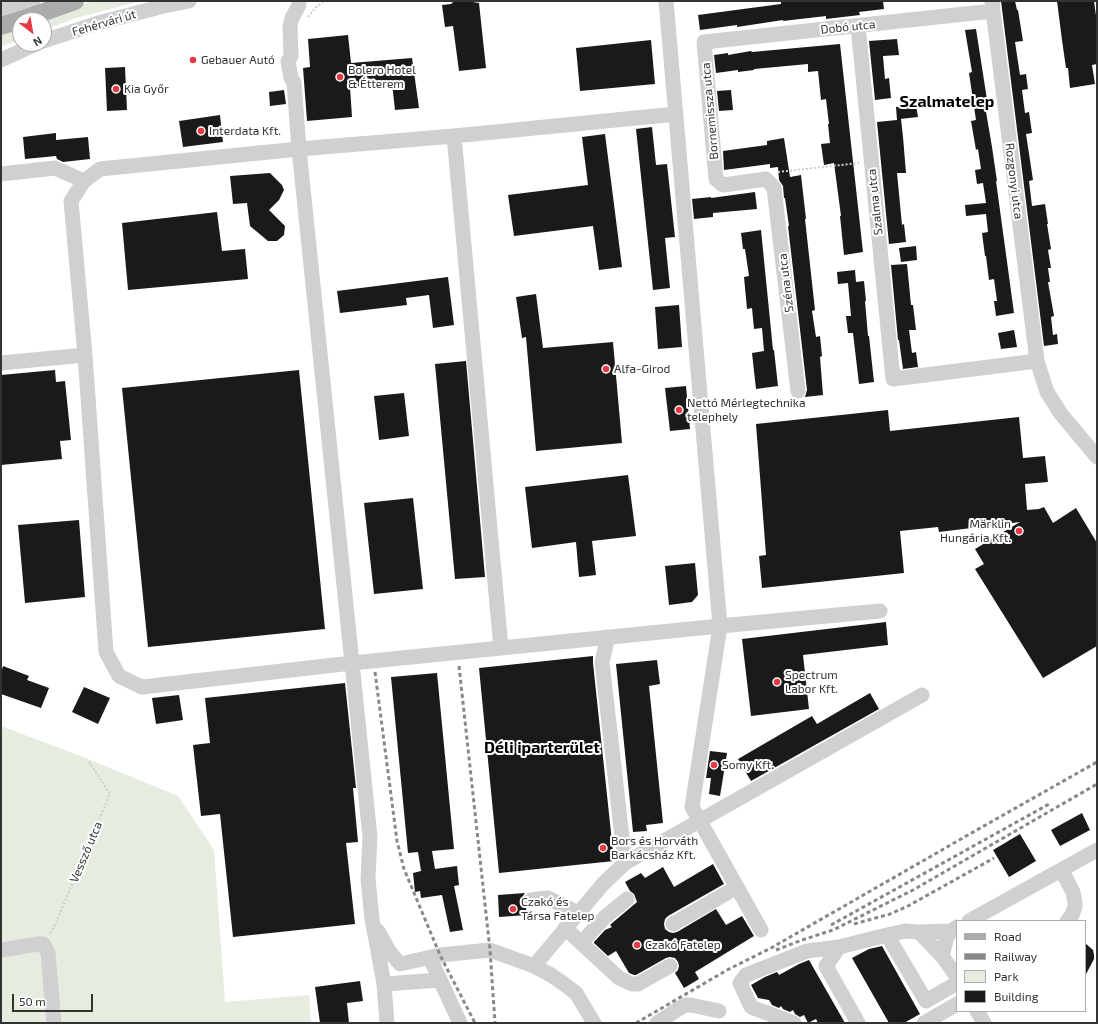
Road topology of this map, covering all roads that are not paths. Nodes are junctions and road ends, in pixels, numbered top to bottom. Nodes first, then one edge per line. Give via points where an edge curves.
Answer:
1 (34, 1) edge
2 (75, 1) edge
3 (189, 1) edge
4 (666, 1) edge
5 (298, 2) edge
6 (992, 6) edge
7 (1, 11) edge
8 (43, 12) edge
9 (12, 23) edge
10 (1, 26) edge
11 (858, 26) junction
12 (52, 38) edge
13 (704, 42) joint
14 (18, 52) edge
15 (1, 60) edge
16 (676, 114) junction
17 (454, 136) junction
18 (299, 149) junction
19 (1, 174) edge
20 (766, 179) joint
21 (84, 181) junction
22 (84, 355) junction
23 (1037, 361) junction
24 (1, 363) edge
25 (798, 391) dead end
26 (1097, 457) edge
27 (880, 611) dead end
28 (720, 626) junction
29 (608, 637) junction
30 (501, 648) junction
31 (352, 663) junction
32 (922, 695) dead end
33 (699, 821) junction
34 (1097, 850) edge
35 (625, 863) junction
36 (1062, 870) junction
37 (737, 887) junction
38 (627, 899) dead end
39 (531, 900) dead end
40 (578, 914) junction
41 (372, 919) junction
42 (971, 920) edge
43 (1068, 920) edge
44 (673, 924) dead end
45 (565, 928) junction
46 (954, 929) edge
47 (761, 930) dead end
48 (919, 932) junction
49 (887, 935) junction
50 (581, 943) junction
51 (839, 947) junction
52 (1, 950) edge
53 (942, 956) junction
54 (430, 958) junction
55 (534, 966) junction
56 (670, 966) dead end
57 (956, 976) edge
58 (440, 980) junction
59 (384, 984) junction
60 (956, 984) edge
61 (956, 1005) edge
62 (719, 1011) dead end
63 (978, 1012) edge
64 (54, 1023) edge
65 (387, 1023) edge
66 (460, 1023) edge
67 (594, 1023) edge
68 (657, 1023) edge
69 (794, 1023) edge
70 (858, 1023) edge
71 (924, 1023) edge
72 (984, 1023) edge

1 - 7 street
2 - 8 main road
3 - 12 street, Fehérvári út via 98,23
4 - 16 street
5 - 18 street via 290,26 291,56 288,61 294,83
6 - 11 street, Dobó utca
6 - 23 street, Rozgonyi utca
9 - 10 main road
11 - 13 street, Dobó utca
11 - 23 street, Szalma utca via 893,379
13 - 20 street, Bornemissza utca via 716,179 723,185
14 - 15 street
16 - 17 street
16 - 28 street
17 - 18 street
17 - 30 street
18 - 21 street via 100,169
18 - 31 street
19 - 21 street via 55,168
20 - 25 street, Széna utca via 774,188
21 - 22 street via 71,201
22 - 24 street
22 - 31 street via 106,652 119,676 142,687
23 - 26 street, Rozgonyi utca via 1046,392
27 - 28 street
28 - 29 street
28 - 33 street via 692,807
29 - 30 street
29 - 35 street via 602,662
30 - 31 street
31 - 41 street via 370,837 368,879
32 - 33 street
33 - 35 street
33 - 37 street
34 - 36 street
35 - 40 street
36 - 42 street
36 - 43 street via 1075,902 1072,915
37 - 44 street
37 - 47 street
38 - 50 street via 605,917
39 - 40 street via 548,898
40 - 45 street
41 - 54 street via 389,951 400,964
41 - 59 street
45 - 50 street
45 - 55 street
46 - 48 street
46 - 53 street via 946,938
48 - 49 street via 905,931
48 - 53 street
49 - 51 street
49 - 60 street via 926,1000
50 - 56 street via 620,978 632,984 638,984
51 - 69 street via 807,951 746,975 740,983 751,1007
51 - 70 street via 826,966
52 - 64 street via 43,944 48,953
53 - 57 street
54 - 55 street via 490,950
54 - 58 street
55 - 67 street via 576,993
58 - 59 street
58 - 66 street
59 - 65 street
61 - 71 street
62 - 68 street via 686,1005
63 - 72 street

